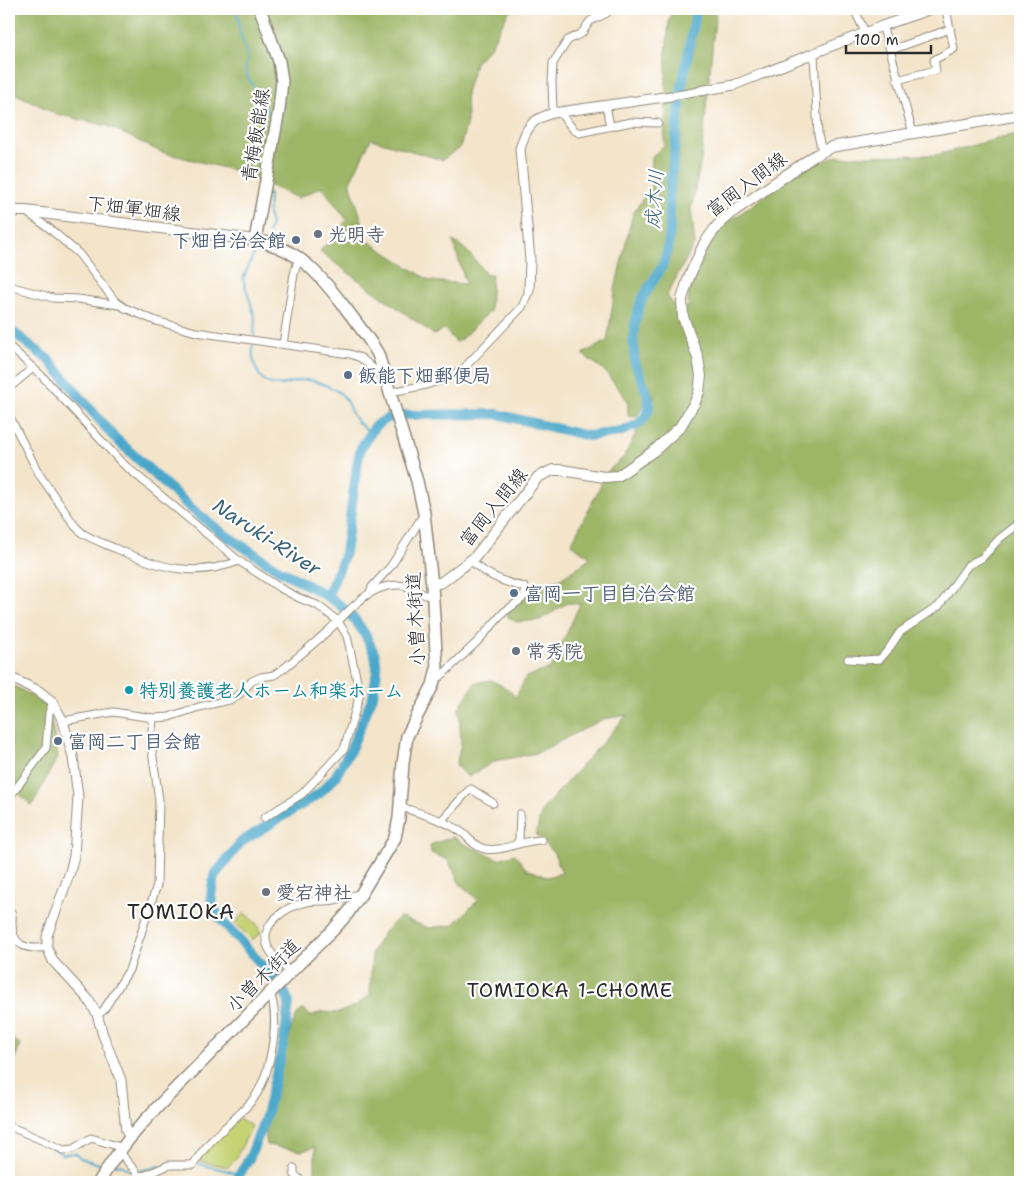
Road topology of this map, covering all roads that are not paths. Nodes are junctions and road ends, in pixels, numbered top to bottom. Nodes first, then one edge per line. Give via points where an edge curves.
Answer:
1 (260, 9) edge
2 (610, 9) edge
3 (854, 9) edge
4 (931, 9) edge
5 (946, 9) edge
6 (882, 26) junction
7 (950, 29) junction
8 (865, 32) junction
9 (891, 50) junction
10 (814, 54) junction
11 (897, 80) junction
12 (700, 91) joint
13 (672, 96) joint
14 (606, 106) junction
15 (556, 113) junction
16 (1020, 115) edge
17 (658, 123) dead end
18 (610, 126) junction
19 (912, 133) junction
20 (822, 151) junction
21 (9, 211) edge
22 (26, 211) junction
23 (255, 240) junction
24 (299, 257) junction
25 (9, 286) edge
26 (529, 291) joint
27 (121, 305) junction
28 (283, 344) junction
29 (9, 346) edge
30 (32, 368) junction
31 (9, 388) edge
32 (390, 390) junction
33 (9, 415) edge
34 (424, 513) junction
35 (1020, 520) edge
36 (240, 561) junction
37 (471, 561) junction
38 (432, 591) junction
39 (370, 592) junction
40 (341, 618) junction
41 (848, 659) dead end
42 (9, 677) edge
43 (435, 678) junction
44 (53, 702) junction
45 (153, 718) junction
46 (63, 721) junction
47 (9, 800) edge
48 (492, 804) dead end
49 (400, 807) junction
50 (520, 814) dead end
51 (264, 818) dead end
52 (441, 821) junction
53 (542, 840) dead end
54 (517, 843) junction
55 (361, 894) junction
56 (9, 909) edge
57 (46, 948) junction
58 (288, 975) junction
59 (271, 992) junction
60 (97, 1014) junction
61 (9, 1126) edge
62 (130, 1137) junction
63 (120, 1149) junction
64 (294, 1168) dead end
65 (137, 1179) edge
66 (99, 1182) edge
67 (303, 1182) edge

1 - 23 main road, 青梅飯能線 via 279,61 282,81
2 - 15 street via 590,21 582,33 568,40 553,63
3 - 8 street
4 - 6 street
5 - 7 street
6 - 8 street
6 - 9 street
7 - 9 street
7 - 11 street via 954,49 934,60 936,70
8 - 10 street
9 - 11 street
10 - 12 street via 734,85
10 - 20 street via 818,136
11 - 19 street
12 - 13 street
13 - 14 street
14 - 15 street
14 - 18 street
15 - 18 street via 579,133
15 - 26 street via 531,124 520,149 530,260
16 - 19 main road, 富岡入間線
17 - 18 street via 631,122
19 - 20 main road, 富岡入間線
20 - 37 main road, 富岡入間線 via 725,218 704,244 682,299 686,326 700,367 700,383 695,402 680,428 618,476 553,470 538,477
21 - 22 main road, 下畑軍畑線
22 - 23 main road, 下畑軍畑線
22 - 27 street via 79,254
23 - 24 main road, 小曽木街道 via 283,248
24 - 28 street
24 - 32 main road, 小曽木街道 via 316,272 370,341
25 - 27 street via 54,298
26 - 32 street via 522,307 463,368 426,385
27 - 28 street via 156,321 196,332
28 - 32 street via 356,356
29 - 30 street
30 - 31 street
30 - 36 street via 121,462
32 - 34 main road, 小曽木街道
33 - 36 street via 39,474 82,534 147,563 170,568 201,570
34 - 38 main road, 小曽木街道
34 - 39 street via 391,566
35 - 41 street via 982,558 968,565 939,606 900,632 880,659
36 - 40 street via 280,588
37 - 38 main road, 富岡入間線
37 - 43 street via 506,583 524,586 525,595 440,677
38 - 39 street via 429,596 400,584
38 - 43 main road, 小曽木街道 via 437,657
39 - 40 street
40 - 45 street via 283,669 274,675 255,679 234,699 169,718
40 - 51 street via 360,694 344,749 302,794
42 - 44 street via 39,691
43 - 49 main road, 小曽木街道 via 407,736
44 - 46 street
44 - 47 street via 46,748
45 - 46 street via 113,712
45 - 60 street via 151,743 159,800 157,885 128,970 103,1011
46 - 57 street via 77,787 75,838 72,864 47,936
48 - 52 street via 470,789
49 - 52 street
49 - 55 main road, 小曽木街道 via 395,838
50 - 54 street
52 - 54 street via 483,849 492,850
53 - 54 street
55 - 58 main road, 小曽木街道 via 348,914
55 - 58 street via 334,901 303,903 270,923 268,947
56 - 57 street via 13,915 14,935 20,944 26,948
57 - 60 street
58 - 59 main road, 小曽木街道
59 - 62 main road, 小曽木街道
59 - 65 street via 275,1032 264,1075 251,1101 207,1143 193,1165 169,1165
60 - 62 street via 121,1080 126,1131
61 - 63 street via 61,1150 73,1149 91,1138
62 - 63 main road, 小曽木街道
63 - 65 street via 136,1170
63 - 66 main road, 小曽木街道
64 - 67 street via 294,1174

